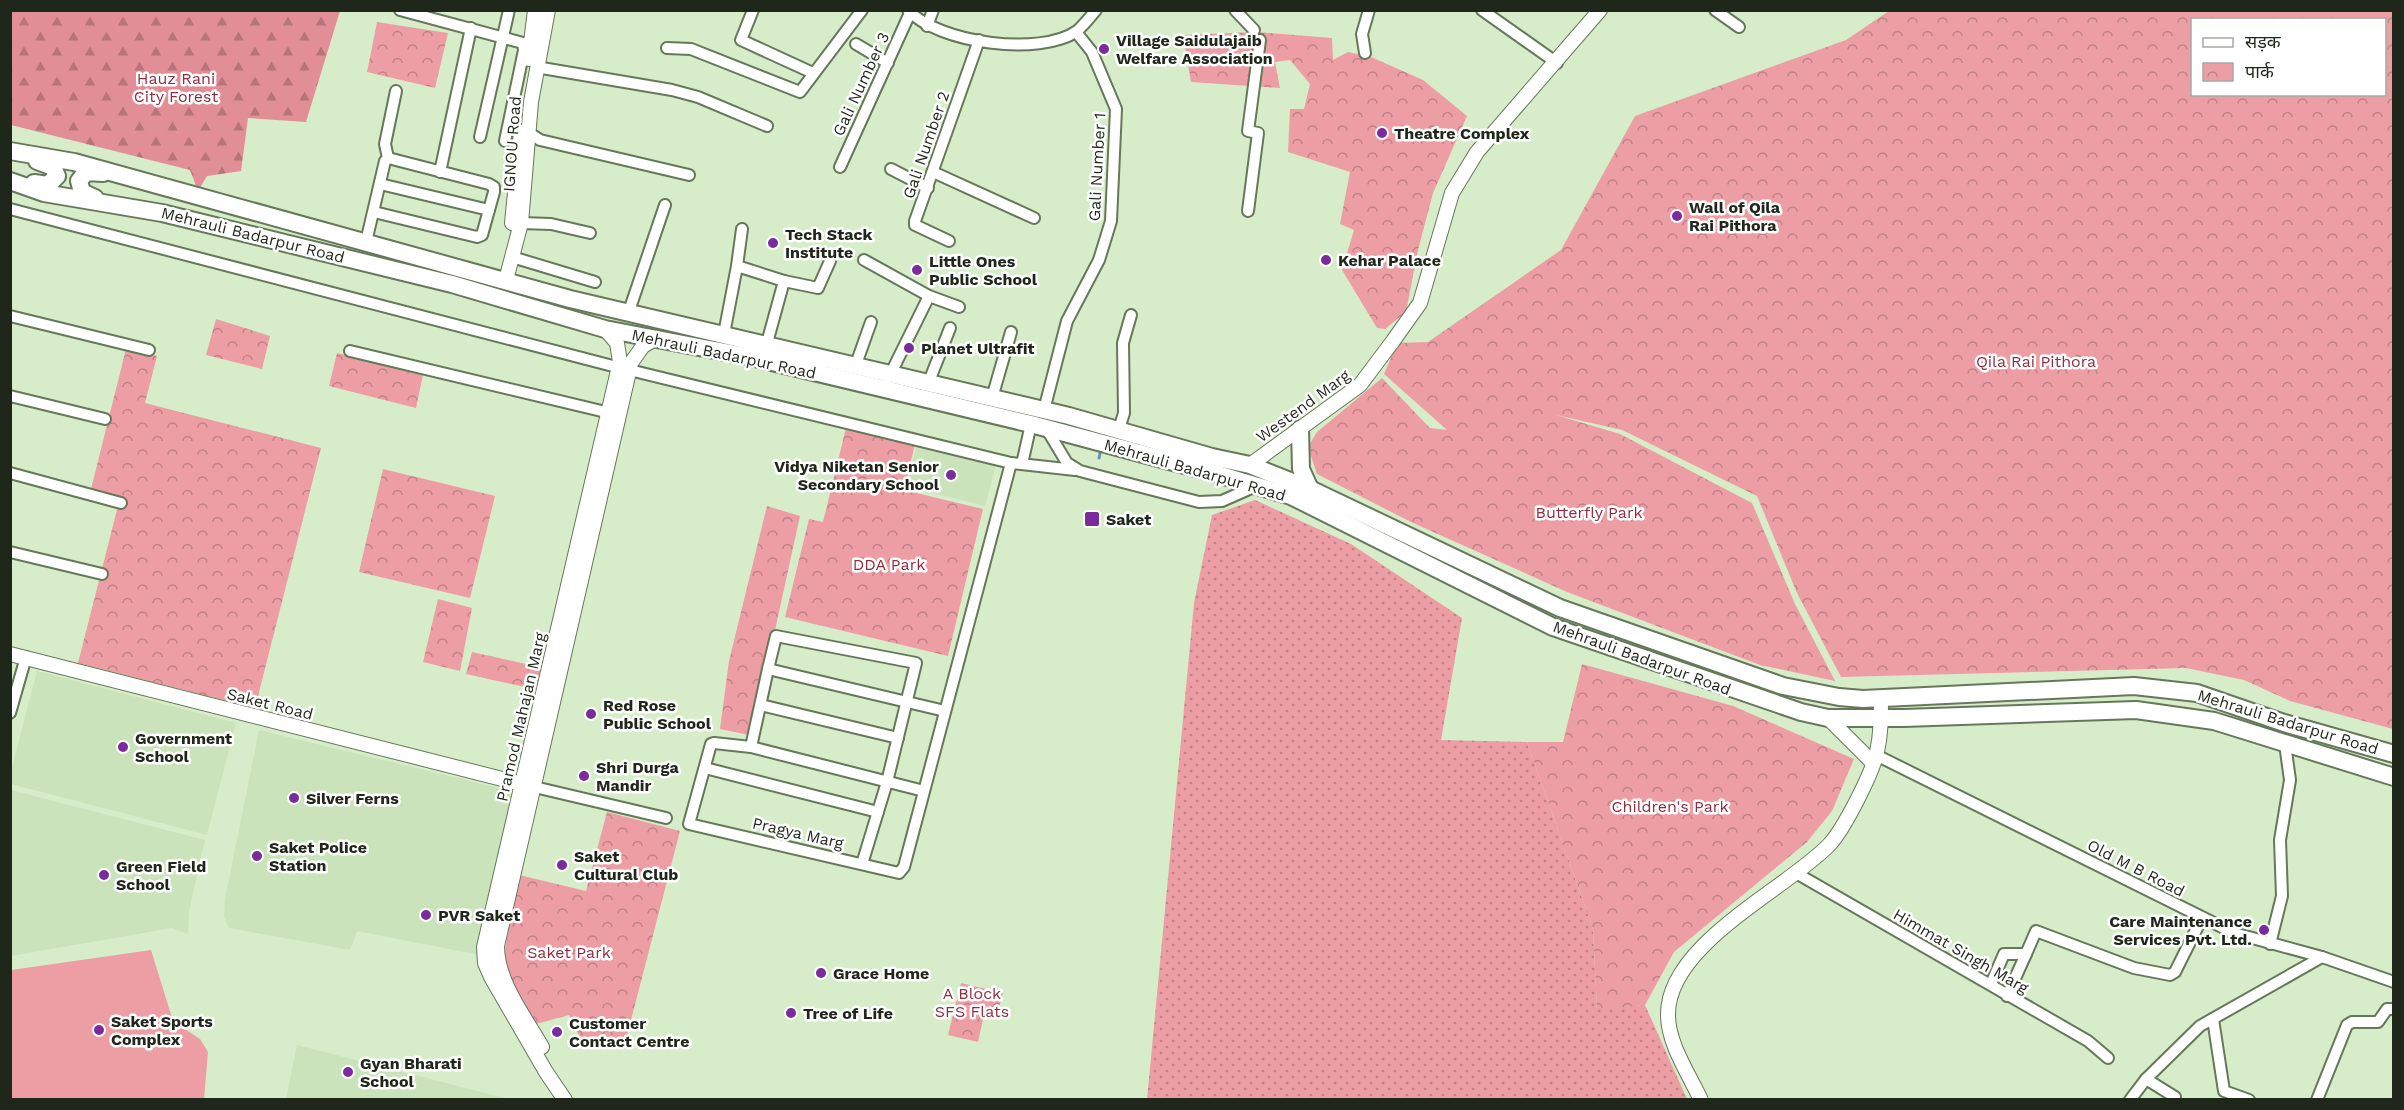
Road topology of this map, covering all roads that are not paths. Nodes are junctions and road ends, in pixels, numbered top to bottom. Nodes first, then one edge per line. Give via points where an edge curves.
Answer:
1 (400, 10) edge
2 (508, 10) edge
3 (536, 10) edge
4 (548, 10) edge
5 (753, 10) edge
6 (862, 10) edge
7 (933, 10) edge
8 (1096, 10) edge
9 (1235, 10) edge
10 (1369, 10) edge
11 (1482, 10) edge
12 (1600, 10) edge
13 (1715, 10) edge
14 (909, 12) edge
15 (927, 26) junction
16 (1739, 27) dead end
17 (471, 28) junction
18 (1254, 30) dead end
19 (1076, 32) junction
20 (503, 37) junction
21 (979, 40) junction
22 (1260, 40) dead end
23 (856, 44) dead end
24 (667, 48) dead end
25 (1365, 53) dead end
26 (888, 63) junction
27 (1557, 63) junction
28 (536, 67) junction
29 (813, 73) junction
30 (396, 91) dead end
31 (767, 126) dead end
32 (529, 133) junction
33 (480, 137) dead end
34 (505, 141) dead end
35 (10, 152) edge
36 (388, 158) junction
37 (840, 167) dead end
38 (891, 169) dead end
39 (440, 172) junction
40 (933, 172) junction
41 (10, 175) edge
42 (689, 175) dead end
43 (10, 181) edge
44 (142, 181) junction
45 (380, 184) junction
46 (928, 188) junction
47 (665, 205) dead end
48 (10, 209) edge
49 (489, 210) junction
50 (1248, 211) dead end
51 (374, 212) junction
52 (162, 213) junction
53 (1034, 218) dead end
54 (522, 223) junction
55 (742, 229) dead end
56 (590, 232) dead end
57 (366, 242) junction
58 (949, 242) dead end
59 (512, 257) junction
60 (864, 260) dead end
61 (830, 261) dead end
62 (737, 266) junction
63 (502, 279) junction
64 (784, 281) junction
65 (595, 282) dead end
66 (929, 296) junction
67 (959, 307) dead end
68 (628, 314) junction
69 (1131, 315) dead end
70 (10, 316) edge
71 (871, 322) dead end
72 (605, 328) junction
73 (950, 328) dead end
74 (1011, 332) dead end
75 (723, 334) junction
76 (655, 339) junction
77 (767, 344) junction
78 (149, 350) dead end
79 (350, 351) dead end
80 (855, 366) junction
81 (624, 369) junction
82 (886, 382) junction
83 (928, 384) junction
84 (10, 396) edge
85 (992, 398) junction
86 (1044, 410) junction
87 (610, 413) junction
88 (105, 419) dead end
89 (1039, 426) junction
90 (1119, 429) junction
91 (1300, 429) junction
92 (1016, 463) junction
93 (1250, 465) junction
94 (1075, 470) junction
95 (10, 473) edge
96 (598, 486) junction
97 (1256, 486) junction
98 (1310, 489) junction
99 (121, 503) dead end
100 (10, 552) edge
101 (102, 574) dead end
102 (10, 654) edge
103 (26, 657) junction
104 (768, 669) junction
105 (1881, 698) junction
106 (907, 701) junction
107 (761, 705) junction
108 (945, 711) junction
109 (10, 713) edge
110 (1828, 718) junction
111 (1881, 718) junction
112 (898, 738) junction
113 (2285, 744) junction
114 (752, 747) junction
115 (2394, 754) edge
116 (1875, 759) junction
117 (705, 768) junction
118 (2394, 777) edge
119 (887, 782) junction
120 (527, 785) junction
121 (924, 791) junction
122 (878, 812) junction
123 (666, 818) dead end
124 (862, 864) junction
125 (1796, 873) junction
126 (2202, 918) junction
127 (2270, 944) junction
128 (2026, 954) junction
129 (2322, 957) junction
130 (2394, 982) edge
131 (1991, 984) junction
132 (2007, 996) junction
133 (2394, 1009) edge
134 (2213, 1019) junction
135 (2108, 1058) dead end
136 (2146, 1079) junction
137 (2175, 1097) dead end
138 (565, 1100) edge
139 (576, 1100) edge
140 (1701, 1100) edge
141 (2130, 1100) edge
142 (2249, 1100) edge
143 (2317, 1100) edge

1 - 17 street
2 - 20 street
3 - 63 street, IGNOU Road via 514,214
4 - 28 street, IGNOU Road
5 - 29 street via 741,40
6 - 29 street
7 - 15 street
8 - 19 street
9 - 18 street
10 - 25 street via 1362,34
11 - 27 street
12 - 27 street, Westend Marg
13 - 16 street
14 - 15 street
14 - 26 street, Gali Number 3
15 - 21 street
17 - 20 street
17 - 39 street
19 - 21 street via 1028,46
19 - 86 street, Gali Number 1 via 1092,52 1116,109 1111,220 1099,260 1067,321
20 - 33 street
20 - 34 street via 524,46
21 - 40 street, Gali Number 2
22 - 50 street via 1248,131 1258,134
23 - 26 street
24 - 29 street via 691,49 795,92 801,91
26 - 37 street, Gali Number 3
27 - 91 street, Westend Marg via 1463,172 1452,193 1428,282 1413,312 1360,385
28 - 31 street via 672,90
28 - 32 street, IGNOU Road
30 - 36 street via 385,144
32 - 42 street via 540,140
32 - 54 street, IGNOU Road
35 - 41 main road via 51,165 57,176 46,186
35 - 44 main road via 74,162
36 - 39 street
36 - 45 street
38 - 46 street
39 - 49 street via 495,187
40 - 46 street, Gali Number 2
40 - 53 street
43 - 52 main road, Mehrauli Badarpur Road via 44,193
44 - 52 main road via 90,171 83,174 79,185 88,197
44 - 57 main road, Mehrauli Badarpur Road
45 - 49 street
45 - 51 street
46 - 58 street, Gali Number 2 via 915,223
47 - 68 street
48 - 81 street
49 - 51 street via 482,235 477,237
51 - 57 street
52 - 72 main road, Mehrauli Badarpur Road via 452,284
54 - 56 street
54 - 59 street, IGNOU Road
55 - 62 street
57 - 63 main road, Mehrauli Badarpur Road
59 - 63 street, IGNOU Road
59 - 65 street
60 - 66 street
61 - 64 street via 818,288
62 - 64 street
62 - 75 street
63 - 68 main road, Mehrauli Badarpur Road
64 - 77 street
66 - 67 street
66 - 82 street
68 - 75 main road, Mehrauli Badarpur Road
69 - 90 street via 1124,343 1124,413
70 - 78 street
71 - 80 street
72 - 76 main road, Mehrauli Badarpur Road
72 - 81 street, Pramod Mahajan Marg via 617,343
73 - 83 street
74 - 85 street
75 - 77 main road, Mehrauli Badarpur Road
76 - 81 street, Pramod Mahajan Marg via 638,351
76 - 82 main road, Mehrauli Badarpur Road
77 - 80 main road, Mehrauli Badarpur Road
79 - 87 street
80 - 82 main road, Mehrauli Badarpur Road
81 - 87 street, Pramod Mahajan Marg
81 - 92 street
81 - 96 street, Pramod Mahajan Marg
82 - 83 main road, Mehrauli Badarpur Road
82 - 89 main road, Mehrauli Badarpur Road
83 - 85 main road, Mehrauli Badarpur Road
84 - 88 street
85 - 86 main road, Mehrauli Badarpur Road
86 - 90 main road, Mehrauli Badarpur Road
87 - 96 street, Pramod Mahajan Marg
89 - 92 street
89 - 94 street
89 - 97 main road, Mehrauli Badarpur Road
90 - 93 main road, Mehrauli Badarpur Road via 1212,458
91 - 93 street, Westend Marg
91 - 98 main road via 1301,469
92 - 94 street
92 - 108 street
93 - 98 main road, Mehrauli Badarpur Road
94 - 97 street via 1199,502 1222,501
95 - 99 street
96 - 120 street, Pramod Mahajan Marg
97 - 110 main road, Mehrauli Badarpur Road via 1290,496 1553,627 1730,689
98 - 105 main road, Mehrauli Badarpur Road via 1571,612 1783,686 1839,697
100 - 101 street
102 - 103 street, Saket Road
103 - 109 street
103 - 120 street, Saket Road
104 - 106 street
104 - 106 street via 776,636 916,663
104 - 107 street
105 - 111 street
105 - 115 main road, Mehrauli Badarpur Road via 2134,686 2174,690 2214,698 2284,723
106 - 108 street
106 - 112 street
107 - 112 street
107 - 114 street
108 - 121 street
110 - 111 main road, Mehrauli Badarpur Road
110 - 116 street
111 - 113 main road, Mehrauli Badarpur Road via 2136,710 2214,721
111 - 116 street
112 - 119 street
113 - 118 main road, Mehrauli Badarpur Road
113 - 127 street via 2290,780 2280,840 2282,896
114 - 117 street via 712,743
114 - 119 street
116 - 125 street via 1840,831
116 - 126 street, Old M B Road
117 - 122 street
117 - 124 street, Pragya Marg via 689,824
119 - 121 street
119 - 122 street
120 - 123 street
120 - 138 street, Pramod Mahajan Marg via 484,958 491,977
120 - 139 street, Pramod Mahajan Marg via 498,962 554,1069
121 - 124 street, Pragya Marg via 904,867 899,873
122 - 124 street
125 - 131 street, Himmat Singh Marg
125 - 140 street via 1701,949 1673,989 1668,1014 1670,1033
126 - 127 street, Old M B Road
126 - 128 street via 2170,975 2134,968 2036,931
127 - 129 street, Old M B Road
128 - 131 street via 2004,954
128 - 132 street
129 - 130 street, Old M B Road
129 - 134 street
131 - 132 street, Himmat Singh Marg
132 - 135 street, Himmat Singh Marg via 2088,1041
133 - 143 street via 2387,1009 2378,1022 2346,1025
134 - 136 street via 2200,1026
134 - 142 street via 2224,1091
136 - 137 street
136 - 141 street

